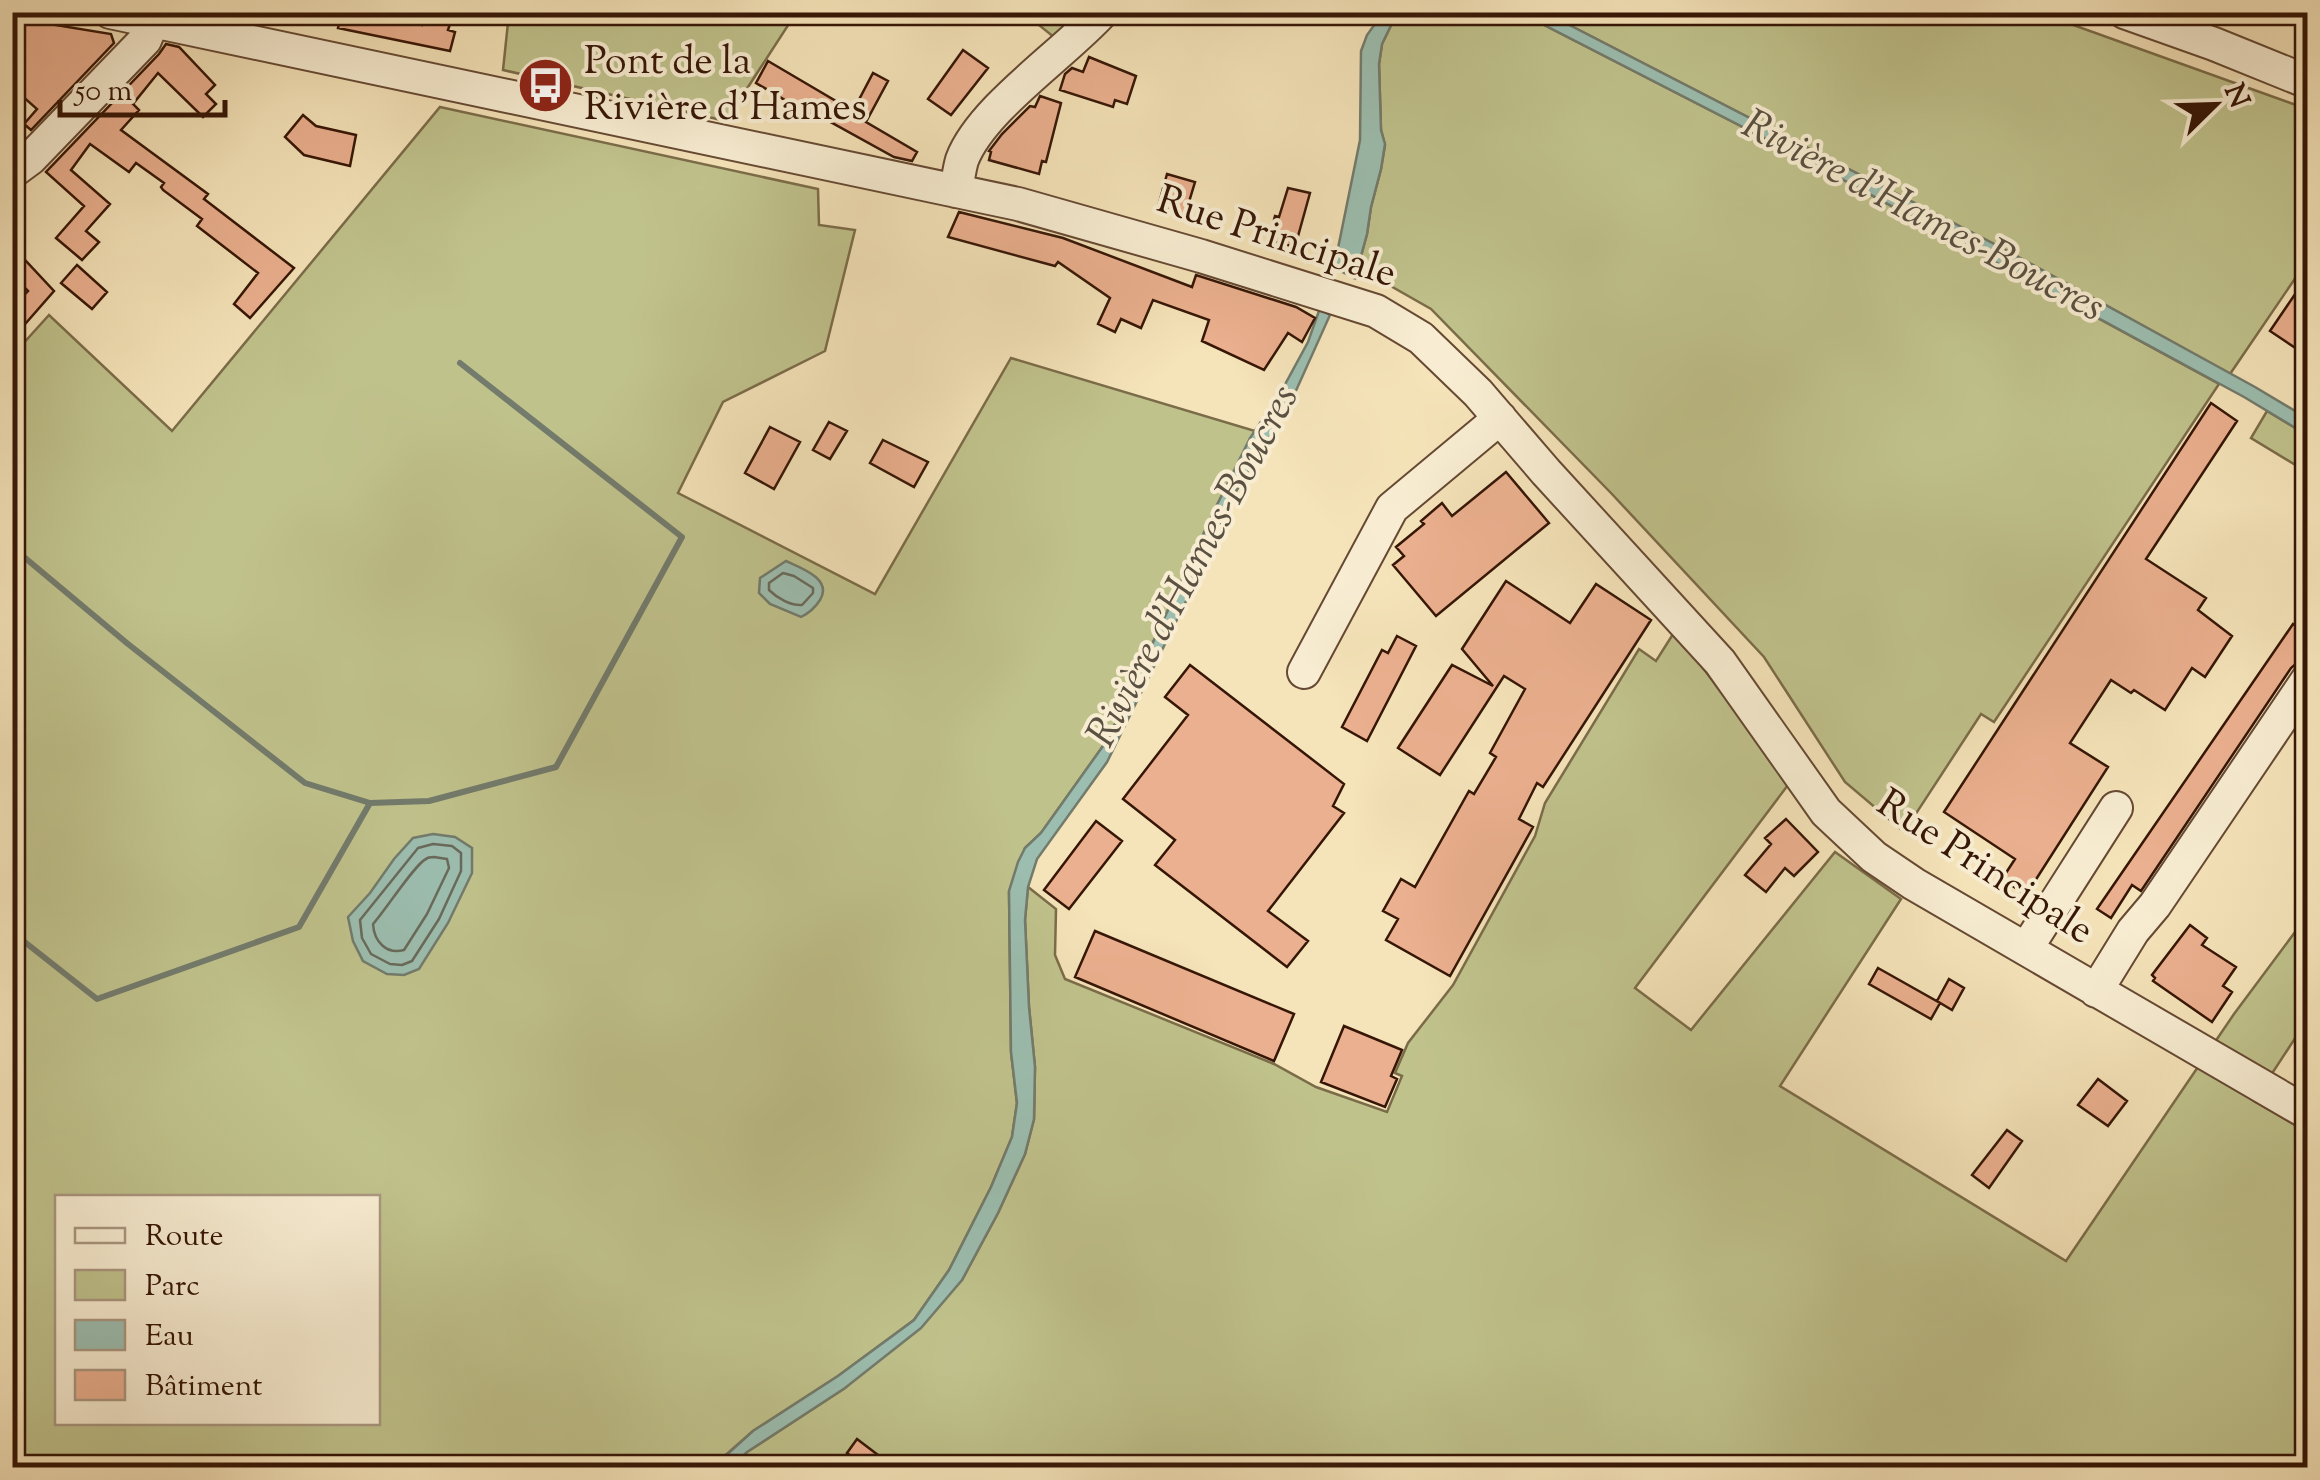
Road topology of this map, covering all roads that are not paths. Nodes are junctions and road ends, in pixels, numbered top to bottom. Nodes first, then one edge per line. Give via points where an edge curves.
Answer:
1 (110, 12) edge
2 (1102, 12) edge
3 (2124, 12) edge
4 (153, 21) junction
5 (2308, 82) edge
6 (12, 172) edge
7 (956, 191) junction
8 (1500, 418) junction
9 (1304, 672) dead end
10 (2308, 680) edge
11 (2116, 808) dead end
12 (2026, 950) junction
13 (2096, 991) junction
14 (2308, 1113) edge

1 - 4 street, Rue Principale
2 - 7 street via 978,133 962,160
3 - 5 street
4 - 6 street via 145,40
4 - 7 street, Rue Principale
7 - 8 street, Rue Principale via 1362,305 1421,338
8 - 9 street via 1392,508
8 - 12 street, Rue Principale via 1720,662 1840,828 1891,869
10 - 13 street
11 - 12 street
12 - 13 street, Rue Principale
13 - 14 street, Rue Principale

